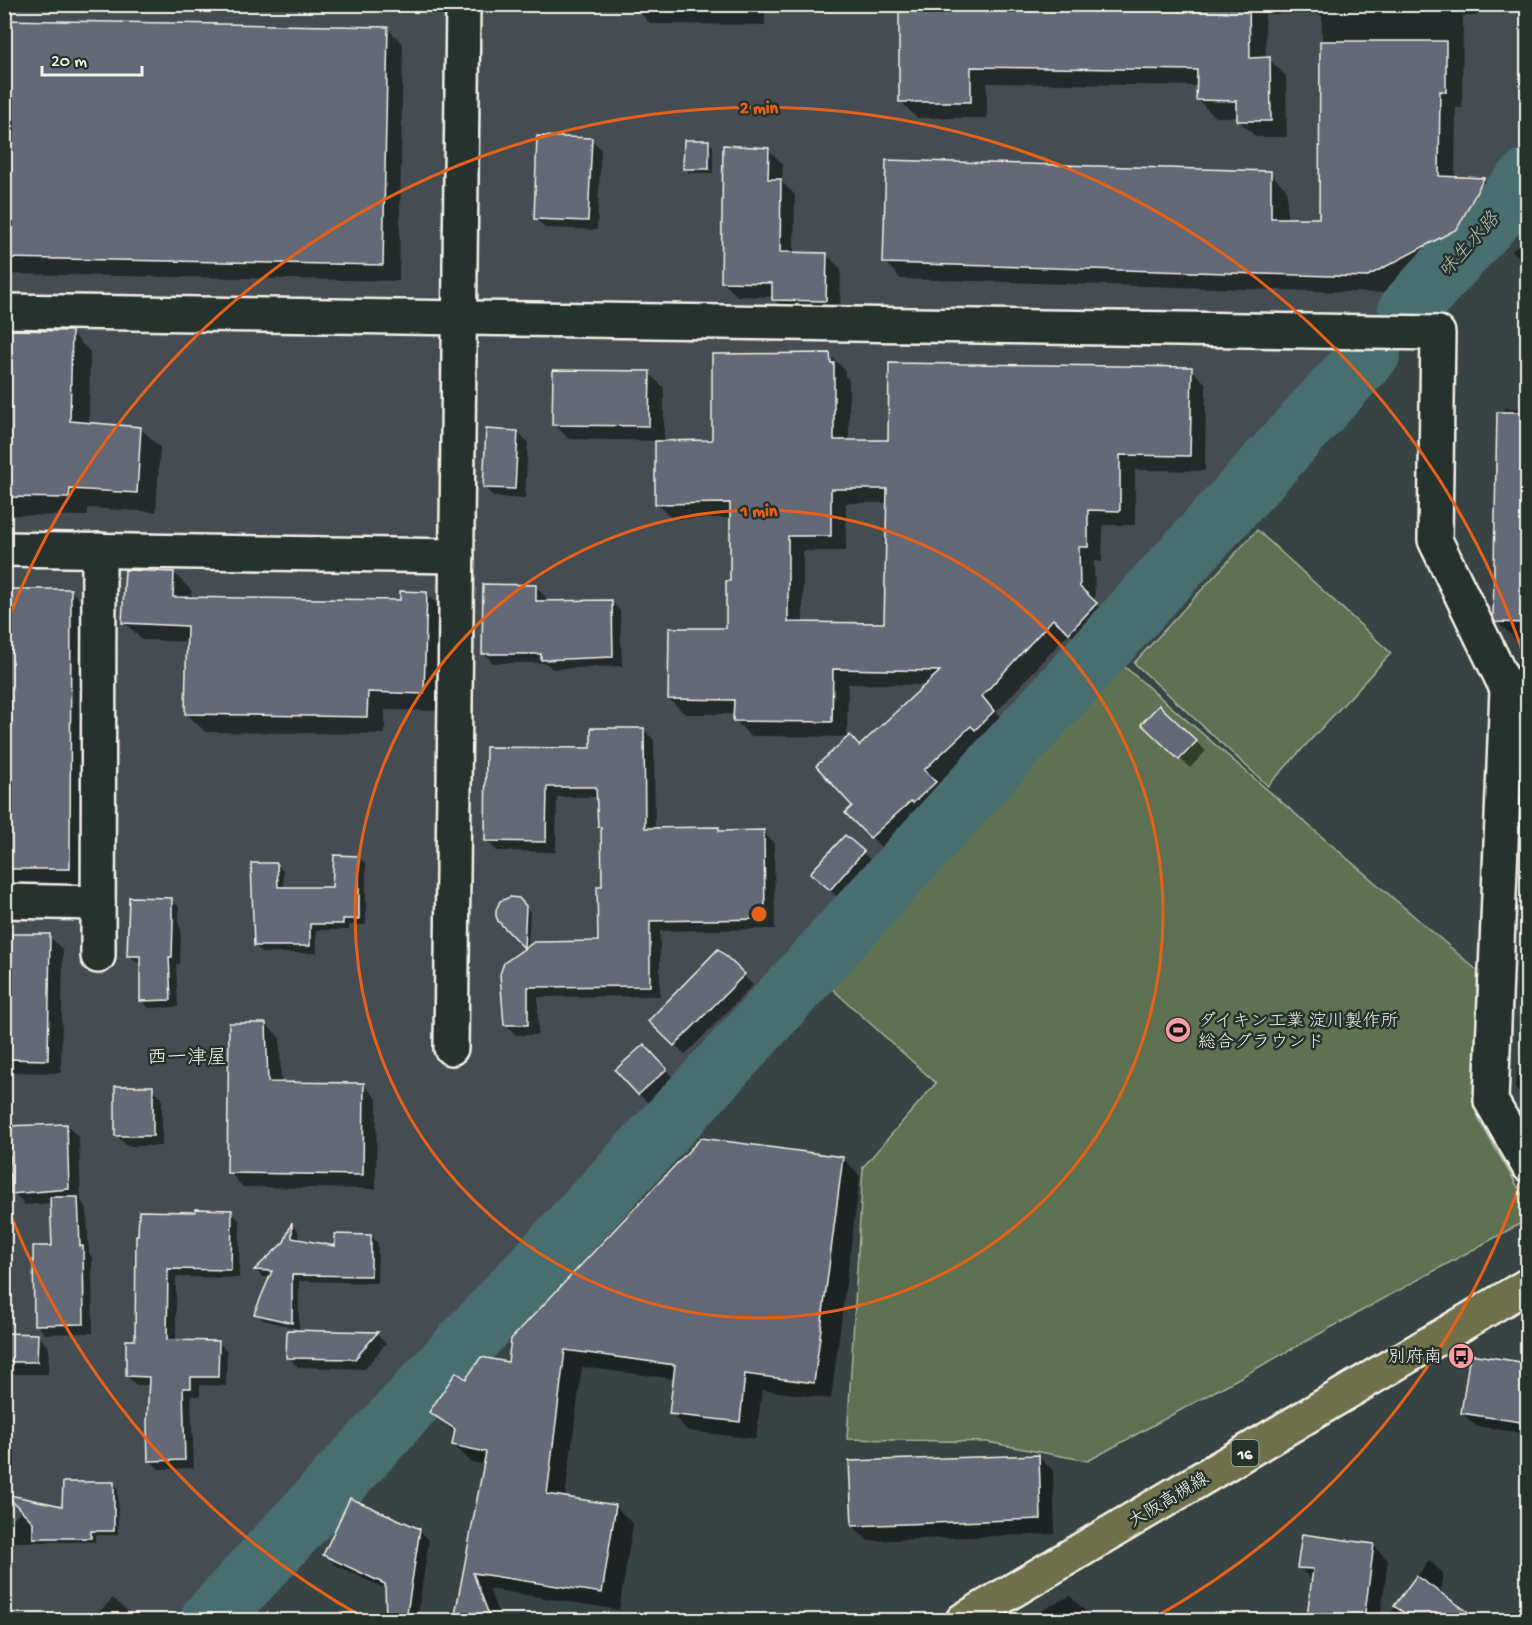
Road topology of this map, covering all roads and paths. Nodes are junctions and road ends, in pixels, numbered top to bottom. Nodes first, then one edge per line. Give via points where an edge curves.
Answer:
1 (463, 4) edge
2 (4, 311) edge
3 (459, 318) junction
4 (4, 549) edge
5 (99, 550) junction
6 (457, 556) junction
7 (4, 902) edge
8 (98, 903) junction
9 (98, 956) dead end
10 (451, 1048) dead end
11 (1527, 1165) edge
12 (1527, 1285) edge
13 (963, 1620) edge

1 - 3 lane
2 - 3 lane
3 - 6 lane
3 - 11 lane via 1438,333 1435,540 1507,689 1491,1101
4 - 5 lane
5 - 6 lane
5 - 8 lane
6 - 10 lane
7 - 8 lane
8 - 9 lane
12 - 13 main road, 大阪高槻線 / 16

